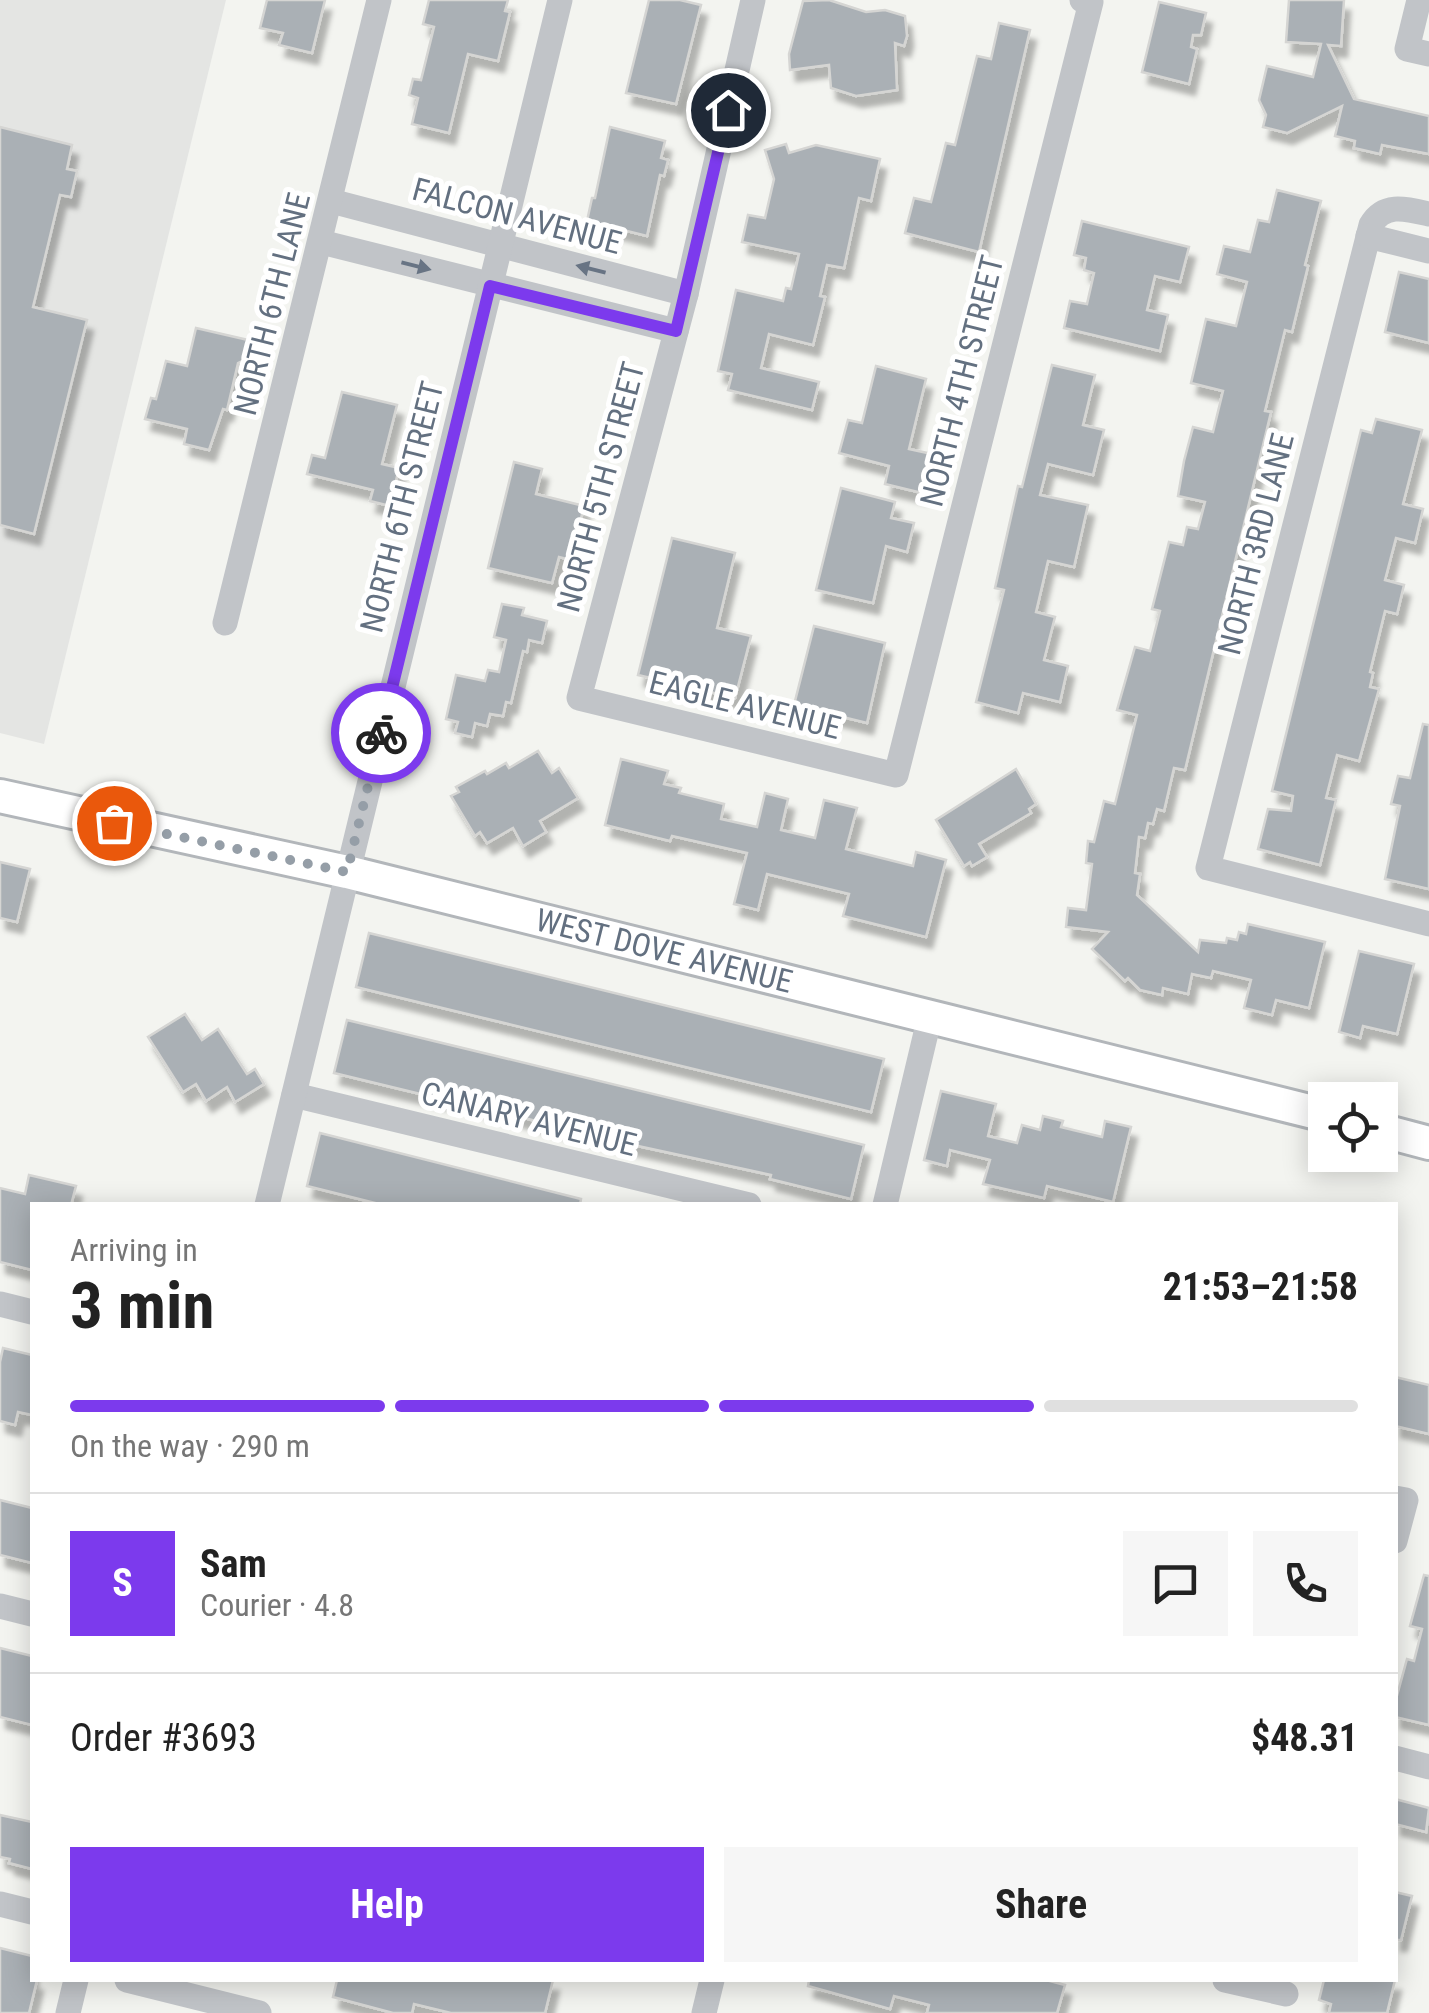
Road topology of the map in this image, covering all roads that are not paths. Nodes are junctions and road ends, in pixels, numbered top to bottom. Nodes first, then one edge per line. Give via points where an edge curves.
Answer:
1 (380, 0) edge
2 (560, 0) edge
3 (753, 0) edge
4 (1419, 0) edge
5 (1087, 1) edge
6 (1418, 52) edge
7 (331, 201) junction
8 (1429, 214) edge
9 (1368, 236) junction
10 (321, 242) junction
11 (500, 246) junction
12 (1429, 251) edge
13 (490, 286) junction
14 (686, 294) junction
15 (676, 331) junction
16 (225, 622) dead end
17 (579, 698) joint
18 (896, 775) joint
19 (0, 796) edge
20 (347, 872) junction
21 (1429, 924) edge
22 (930, 1016) junction
23 (294, 1095) junction
24 (1308, 1111) edge
25 (1398, 1135) edge
26 (1429, 1143) edge
27 (268, 1202) edge
28 (738, 1202) edge
29 (885, 1202) edge
30 (0, 1304) edge
31 (30, 1312) edge
32 (0, 1606) edge
33 (30, 1614) edge
34 (1398, 1759) edge
35 (1429, 1766) edge
36 (0, 1904) edge
37 (30, 1912) edge
38 (76, 1982) edge
39 (135, 1982) edge
40 (712, 1982) edge
41 (1233, 1982) edge
42 (1286, 1996) edge
43 (68, 2013) edge
44 (259, 2013) edge
45 (704, 2013) edge

1 - 7 street, NORTH 6TH LANE
2 - 11 street, NORTH 6TH STREET
3 - 14 street, NORTH 5TH STREET
4 - 6 street
5 - 18 street, NORTH 4TH STREET
7 - 10 street, NORTH 6TH LANE
7 - 11 street, FALCON AVENUE
8 - 9 street via 1386,210
9 - 12 street
9 - 21 street, NORTH 3RD LANE via 1208,868
10 -> 13 street
10 - 16 street, NORTH 6TH LANE
11 - 13 street, NORTH 6TH STREET
14 -> 11 street, FALCON AVENUE
13 - 15 street
13 - 20 street, NORTH 6TH STREET
14 - 15 street, NORTH 5TH STREET
15 - 17 street, NORTH 5TH STREET
17 - 18 street, EAGLE AVENUE
19 - 20 main road, WEST DOVE AVENUE
20 - 22 main road, WEST DOVE AVENUE
20 - 23 street, NORTH 6TH STREET
22 - 24 main road, WEST DOVE AVENUE
22 - 29 street
23 - 27 street, NORTH 6TH STREET
23 - 28 street, CANARY AVENUE
25 - 26 main road
30 - 31 street
32 - 33 street
34 - 35 street
36 - 37 street
38 - 43 street
39 - 44 street
40 - 45 street
41 - 42 street

